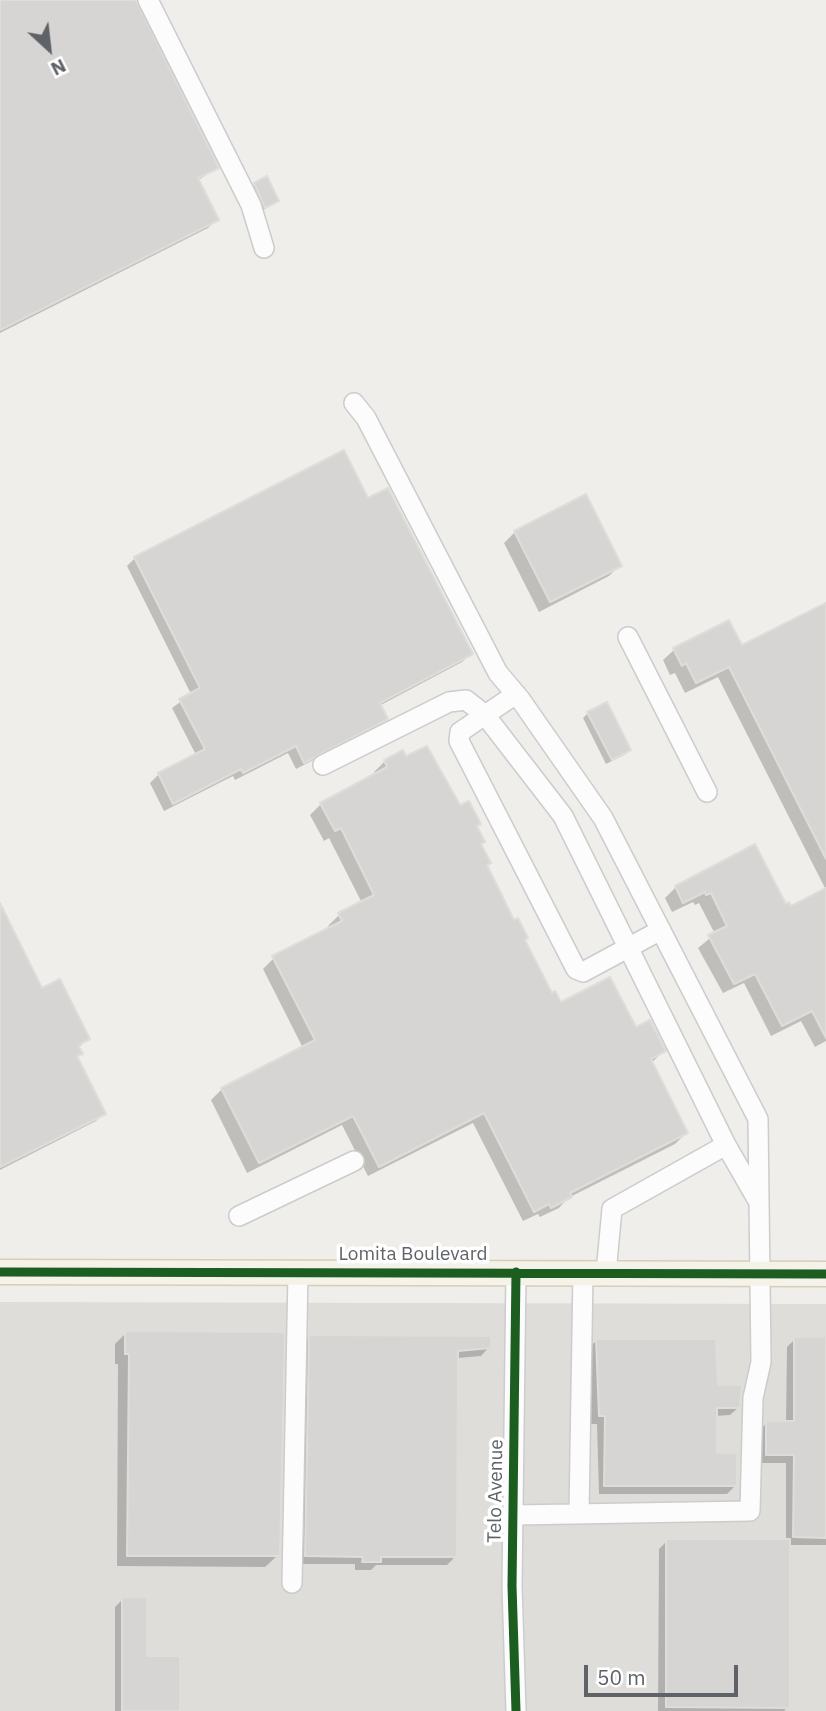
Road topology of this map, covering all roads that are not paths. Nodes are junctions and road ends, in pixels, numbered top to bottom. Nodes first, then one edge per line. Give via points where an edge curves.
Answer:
1 (148, 0) edge
2 (264, 248) dead end
3 (354, 403) dead end
4 (628, 637) dead end
5 (516, 694) junction
6 (485, 715) junction
7 (323, 765) dead end
8 (706, 792) dead end
9 (661, 930) junction
10 (628, 948) junction
11 (726, 1145) junction
12 (354, 1161) dead end
13 (760, 1203) junction
14 (239, 1216) dead end
15 (0, 1272) edge
16 (516, 1272) junction
17 (298, 1273) junction
18 (594, 1273) junction
19 (761, 1274) junction
20 (826, 1274) edge
21 (579, 1513) junction
22 (514, 1515) junction
23 (292, 1583) dead end
24 (516, 1711) edge

1 - 2 street via 251,205
3 - 5 street via 366,418 498,673
4 - 8 street
5 - 6 street
5 - 9 street via 603,818
6 - 7 street via 466,700 449,702
6 - 10 street via 564,816
6 - 10 street via 460,732 459,741 576,969 583,972
9 - 10 street
9 - 13 street via 758,1119
10 - 11 street
11 - 13 street
11 - 18 street via 612,1209
12 - 14 street
13 - 19 street
15 - 17 main road, Lomita Boulevard
16 - 17 main road, Lomita Boulevard
16 - 18 main road, Lomita Boulevard
16 - 22 street, Telo Avenue
17 - 23 street
18 - 19 main road, Lomita Boulevard
18 - 21 street
19 - 20 main road, Lomita Boulevard
19 - 21 street via 761,1362 753,1398 750,1511
21 - 22 street
22 - 24 street, Telo Avenue

